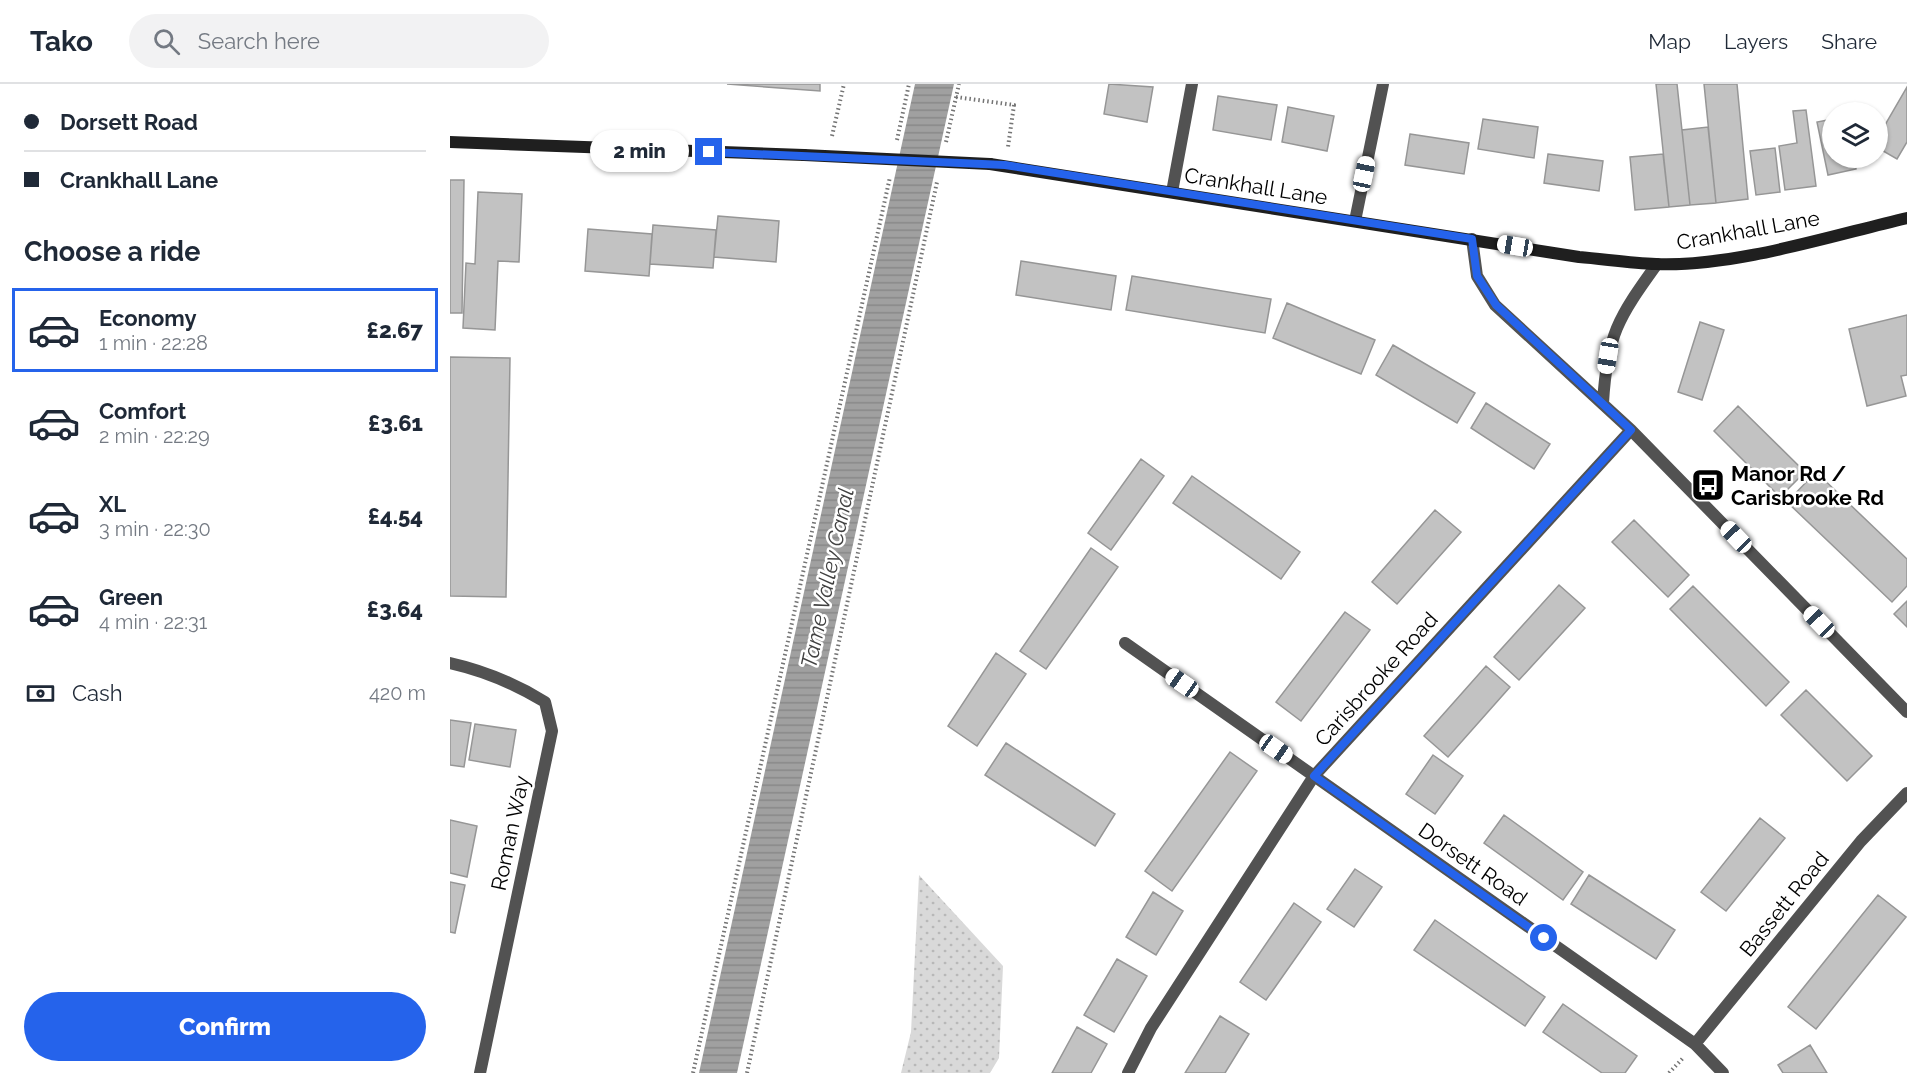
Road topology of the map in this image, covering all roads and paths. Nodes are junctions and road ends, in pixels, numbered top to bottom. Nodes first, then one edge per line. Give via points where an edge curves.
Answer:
1 (844, 84) edge
2 (909, 84) edge
3 (959, 84) edge
4 (1192, 84) edge
5 (1383, 84) edge
6 (956, 97) junction
7 (450, 142) edge
8 (895, 150) dead end
9 (944, 151) dead end
10 (828, 156) junction
11 (1005, 165) junction
12 (891, 172) dead end
13 (939, 174) dead end
14 (1172, 192) junction
15 (1907, 218) edge
16 (1355, 221) junction
17 (1472, 239) junction
18 (1657, 264) junction
19 (1603, 403) junction
20 (1631, 430) junction
21 (1125, 643) dead end
22 (450, 663) edge
23 (1907, 712) edge
24 (1314, 776) junction
25 (1907, 793) edge
26 (1695, 1044) junction
27 (480, 1073) edge
28 (693, 1073) edge
29 (747, 1073) edge
30 (1128, 1073) edge
31 (1723, 1073) edge

1 - 10 path
2 - 8 path
3 - 6 path
4 - 14 street
5 - 16 street
6 - 9 path
6 - 11 path via 1014,105
7 - 10 street, Crankhall Lane, bridge
10 - 11 street, Crankhall Lane, bridge
11 - 14 street, Crankhall Lane
12 - 28 path
13 - 29 path
14 - 16 street, Crankhall Lane
15 - 18 street, Crankhall Lane via 1766,251
16 - 17 street, Crankhall Lane
17 - 18 street, Crankhall Lane via 1579,257
17 - 19 street via 1477,276 1496,305
18 - 19 street via 1622,313 1613,333
19 - 20 street
20 - 23 street
20 - 24 street, Carisbrooke Road
21 - 24 street, Dorsett Road
22 - 27 street, Roman Way via 505,679 545,702 552,731
24 - 26 street, Dorsett Road
24 - 30 street, Carisbrooke Road via 1157,1019
25 - 26 street, Bassett Road via 1834,873
26 - 31 street, Dorsett Road

